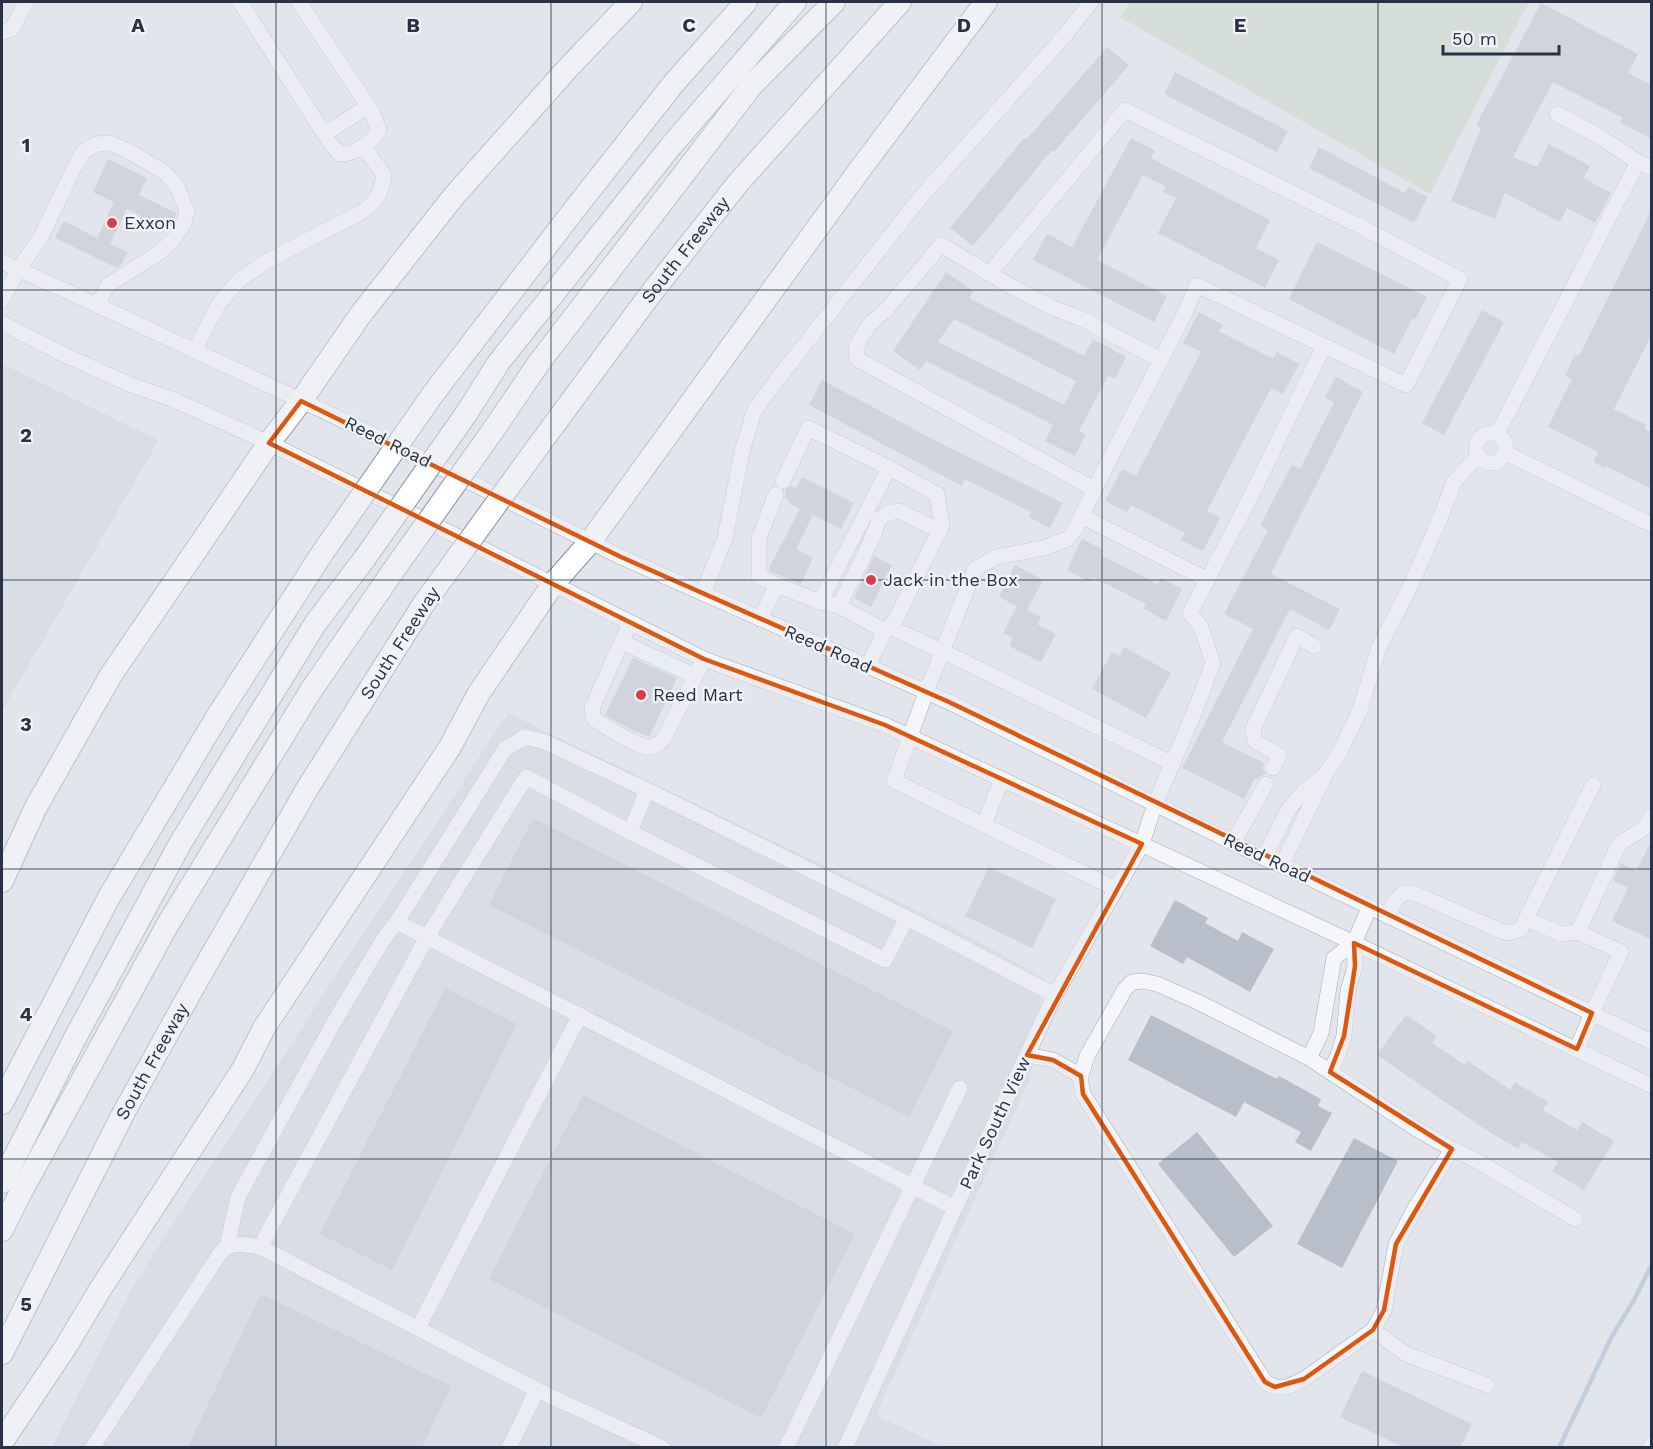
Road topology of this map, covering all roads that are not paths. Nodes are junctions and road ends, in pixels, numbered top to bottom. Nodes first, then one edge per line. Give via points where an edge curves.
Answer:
1 (26, 2) edge
2 (240, 2) edge
3 (300, 2) edge
4 (631, 2) edge
5 (746, 2) edge
6 (795, 2) edge
7 (834, 2) edge
8 (900, 2) edge
9 (986, 2) edge
10 (1090, 2) edge
11 (2, 32) edge
12 (368, 106) junction
13 (1557, 114) dead end
14 (325, 134) junction
15 (363, 146) junction
16 (1645, 165) edge
17 (2, 262) edge
18 (18, 270) junction
19 (989, 274) junction
20 (2, 300) edge
21 (97, 305) junction
22 (2, 323) edge
23 (1324, 345) junction
24 (194, 351) junction
25 (1161, 360) junction
26 (301, 401) junction
27 (1497, 434) junction
28 (269, 443) junction
29 (1506, 453) junction
30 (1480, 458) junction
31 (889, 468) junction
32 (1094, 489) junction
33 (1081, 516) junction
34 (1652, 525) edge
35 (940, 531) junction
36 (590, 542) junction
37 (1208, 580) junction
38 (553, 584) junction
39 (777, 585) junction
40 (703, 593) junction
41 (820, 602) junction
42 (839, 606) junction
43 (760, 619) junction
44 (630, 623) junction
45 (887, 629) junction
46 (622, 642) junction
47 (1314, 646) dead end
48 (942, 651) junction
49 (704, 659) junction
50 (868, 666) junction
51 (695, 676) junction
52 (926, 692) junction
53 (910, 736) junction
54 (1173, 764) junction
55 (1273, 768) dead end
56 (1326, 773) junction
57 (1002, 779) junction
58 (1266, 784) dead end
59 (1593, 785) dead end
60 (647, 790) junction
61 (1155, 804) junction
62 (1652, 816) edge
63 (984, 825) junction
64 (630, 832) junction
65 (1233, 843) junction
66 (1142, 844) junction
67 (1264, 858) junction
68 (1282, 866) junction
69 (2, 881) edge
70 (1116, 889) junction
71 (1369, 908) junction
72 (1387, 916) junction
73 (907, 918) junction
74 (1526, 919) junction
75 (397, 922) junction
76 (1578, 932) junction
77 (428, 937) junction
78 (1354, 943) junction
79 (1055, 995) junction
80 (1592, 1013) junction
81 (580, 1015) junction
82 (1652, 1042) edge
83 (1577, 1049) junction
84 (1027, 1055) junction
85 (1309, 1058) junction
86 (1330, 1072) junction
87 (1081, 1076) junction
88 (1652, 1086) edge
89 (960, 1088) dead end
90 (2, 1103) edge
91 (1452, 1149) junction
92 (2, 1182) edge
93 (912, 1187) junction
94 (955, 1208) junction
95 (1575, 1219) dead end
96 (2, 1230) edge
97 (227, 1246) junction
98 (260, 1247) junction
99 (418, 1328) junction
100 (1373, 1330) junction
101 (2, 1353) edge
102 (1487, 1385) dead end
103 (537, 1390) junction
104 (2, 1442) edge
105 (92, 1448) edge
106 (509, 1448) edge
107 (663, 1448) edge
108 (786, 1448) edge
109 (845, 1448) edge

1 - 11 street via 12,29
2 - 14 street
3 - 12 street
4 - 26 highway via 454,196 361,314
5 - 90 highway, bridge via 574,210 433,394 323,552 217,717 108,899
6 - 92 highway, bridge via 649,172 499,362 315,624 181,842
7 - 96 highway, bridge via 752,85 538,364 310,692 168,924
8 - 101 highway, South Freeway, bridge via 738,183 649,296 423,605 307,789 194,986 123,1114
9 - 36 highway
10 - 40 street via 920,198 754,411 726,538
12 - 14 street
12 - 15 street via 379,130
13 - 16 street
14 - 15 street via 340,153
15 - 24 street via 384,175 373,204 238,281 218,305
16 - 27 street
17 - 18 street, Reed Road
18 - 20 street
18 - 21 street, Reed Road
18 - 21 street via 40,237 83,152 96,144 110,143 164,172 177,186 187,211 173,240 108,285
19 - 23 street via 1125,110 1460,279 1407,385
19 - 25 street
19 - 32 street via 941,245 870,324 856,349 856,359
21 - 24 street, Reed Road
22 - 28 street via 131,385
23 - 25 street via 1197,285
23 - 37 street
24 - 26 street, Reed Road
25 - 32 street
26 - 28 highway
26 - 36 street, Reed Road
27 - 29 street via 1506,444
27 - 30 street via 1479,439 1476,449
28 - 38 street
28 - 69 highway via 111,675 36,807
29 - 30 street via 1494,463
29 - 34 street
30 - 56 street via 1454,482 1409,589 1379,647 1360,710
31 - 35 street via 937,494
31 - 39 street via 808,428 759,538 759,577
31 - 41 street
32 - 33 street
33 - 37 street
33 - 48 street via 1067,539 1044,548 996,557 975,569
35 - 42 street via 899,512 880,518
35 - 45 street via 895,621
36 - 38 highway
36 - 40 street, Reed Road
37 - 54 street, Park South View via 1191,613 1201,627 1214,663
38 - 44 street
38 - 104 highway via 479,693 450,747 264,1028 243,1069
39 - 41 street
39 - 43 street
40 - 43 street, Reed Road
41 - 42 street
42 - 45 street
43 - 50 street, Reed Road
44 - 46 street
44 - 49 street
45 - 48 street
45 - 50 street
46 - 51 street
46 - 51 street via 592,708 594,719 646,747 663,740
47 - 55 street via 1298,636 1253,729 1255,741 1279,755
48 - 52 street
48 - 54 street
49 - 51 street
49 - 53 street
50 - 52 street, Reed Road
52 - 53 street
52 - 61 street, Reed Road
53 - 57 street
53 - 63 street via 894,781
54 - 61 street, Park South View
56 - 67 street via 1288,810
56 - 68 street
57 - 63 street
57 - 66 street
58 - 65 street
59 - 74 street
60 - 64 street
60 - 73 street
60 - 75 street via 545,742 525,737 505,749
61 - 65 street, Reed Road
61 - 66 street, Park South View
62 - 76 street via 1643,829 1619,844
63 - 70 street
64 - 73 street via 885,960
64 - 77 street via 526,777
65 - 67 street, Reed Road
66 - 70 street, Park South View
66 - 78 street
67 - 68 street, Reed Road
68 - 71 street, Reed Road
70 - 79 street, Park South View
71 - 72 street, Reed Road
71 - 78 street
72 - 74 street via 1403,893 1414,893 1509,933 1521,929
72 - 80 street, Reed Road
73 - 79 street
74 - 76 street via 1561,934
75 - 77 street
75 - 97 street via 333,1024 238,1197
76 - 80 street via 1621,952
77 - 81 street
77 - 98 street
78 - 83 street
78 - 85 street via 1334,958 1321,1033
78 - 86 street via 1355,966 1348,991 1344,1036
79 - 84 street, Park South View
80 - 82 street, Reed Road
80 - 83 street
81 - 93 street
81 - 99 street
83 - 88 street
84 - 87 street via 1053,1059
84 - 94 street, Park South View
85 - 86 street
85 - 87 street via 1198,1002 1143,981 1132,982 1125,989 1087,1056
86 - 91 street
87 - 100 street via 1083,1094 1265,1382 1287,1387 1304,1379
89 - 93 street
91 - 95 street
91 - 100 street via 1396,1244 1384,1310
93 - 94 street
93 - 108 street
94 - 109 street, Park South View
97 - 98 street
97 - 105 street
98 - 99 street
99 - 103 street
100 - 102 street via 1406,1354
103 - 106 street
103 - 107 street

